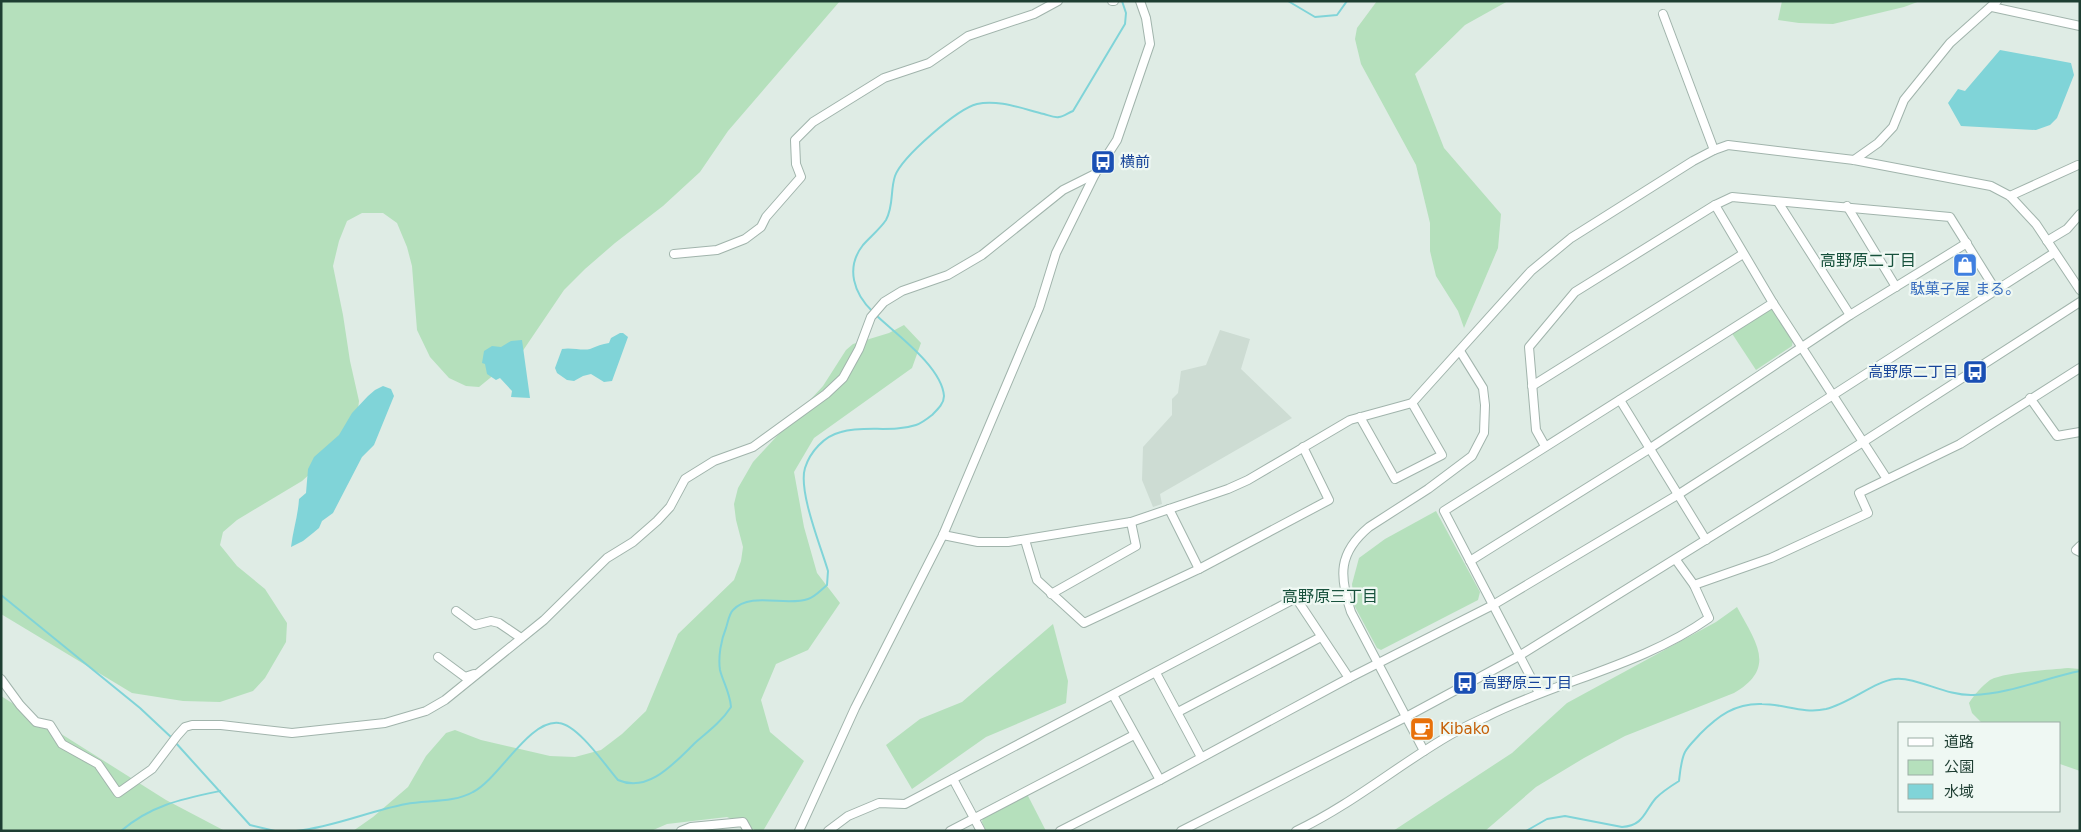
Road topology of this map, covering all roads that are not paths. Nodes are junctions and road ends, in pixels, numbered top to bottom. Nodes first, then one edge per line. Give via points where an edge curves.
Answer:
1 (1058, 1) edge
2 (1140, 1) edge
3 (1995, 4) edge
4 (1663, 14) dead end
5 (2080, 26) edge
6 (1714, 150) junction
7 (1854, 160) junction
8 (2079, 164) edge
9 (1095, 174) junction
10 (2010, 196) junction
11 (1778, 202) junction
12 (1715, 205) junction
13 (1848, 206) junction
14 (2080, 214) edge
15 (2047, 241) junction
16 (1967, 243) junction
17 (2054, 253) junction
18 (674, 254) dead end
19 (1743, 254) junction
20 (1896, 287) junction
21 (1995, 289) junction
22 (2080, 290) edge
23 (2080, 302) edge
24 (1773, 303) junction
25 (1850, 315) junction
26 (1802, 348) junction
27 (1460, 350) junction
28 (2080, 368) edge
29 (1532, 386) junction
30 (1832, 395) junction
31 (2030, 398) junction
32 (1620, 400) junction
33 (1412, 403) junction
34 (1360, 417) junction
35 (2080, 432) edge
36 (1863, 442) junction
37 (1545, 446) junction
38 (1302, 447) junction
39 (1649, 448) junction
40 (1887, 479) junction
41 (1679, 494) junction
42 (1169, 509) junction
43 (1131, 522) junction
44 (943, 535) junction
45 (1025, 540) junction
46 (1706, 540) junction
47 (2080, 546) edge
48 (2080, 552) edge
49 (1676, 560) junction
50 (1470, 561) junction
51 (1199, 569) junction
52 (1694, 586) junction
53 (1050, 594) junction
54 (1493, 605) junction
55 (456, 611) dead end
56 (1321, 637) junction
57 (521, 638) junction
58 (1519, 656) junction
59 (438, 658) dead end
60 (1377, 663) junction
61 (478, 673) junction
62 (1156, 673) junction
63 (1349, 678) junction
64 (1, 679) edge
65 (1538, 694) junction
66 (1113, 695) junction
67 (1178, 712) junction
68 (1406, 717) junction
69 (1134, 735) junction
70 (1424, 751) junction
71 (1201, 757) junction
72 (953, 779) junction
73 (1160, 780) junction
74 (974, 818) junction
75 (709, 829) edge
76 (681, 831) edge
77 (748, 831) edge
78 (799, 831) edge
79 (828, 831) edge
80 (950, 831) edge
81 (981, 831) edge
82 (1060, 831) edge
83 (1181, 831) edge
84 (1296, 831) edge

1 - 18 street via 1034,14 968,36 930,63 884,78 850,97 813,122 795,140 796,164 801,177 761,226 745,239 717,250
2 - 9 street via 1150,44 1146,60 1117,140
3 - 5 street
3 - 7 street via 1950,43 1904,100 1893,127 1878,144
4 - 6 street
6 - 7 street via 1728,145
6 - 27 street via 1571,238 1531,271
7 - 10 street via 1991,186
8 - 10 street
9 - 44 street via 1056,253 1039,308
9 - 57 street via 1063,190 982,255 948,275 902,291 884,302 874,313 843,378 826,394 753,447 714,461 686,479 670,507 657,521 633,542 607,558
10 - 15 street
11 - 12 street via 1732,197
11 - 13 street
11 - 25 street
12 - 19 street
12 - 29 street via 1575,292 1529,347
13 - 16 street via 1950,216
13 - 20 street
14 - 15 street via 2066,229
15 - 17 street
16 - 20 street
16 - 21 street
17 - 21 street
17 - 22 street
19 - 24 street
19 - 29 street
20 - 25 street
21 - 30 street
23 - 36 street
24 - 26 street
24 - 32 street
25 - 26 street
26 - 30 street
26 - 39 street
27 - 33 street
27 - 60 street via 1482,388 1486,405 1484,433 1472,456 1364,530 1348,550 1343,564 1343,589
28 - 31 street
29 - 37 street via 1536,430
30 - 36 street
30 - 41 street
31 - 35 street via 2056,436
31 - 40 street via 1960,444
32 - 37 street
32 - 39 street
33 - 34 street
33 - 34 street via 1442,455 1395,479
34 - 38 street
36 - 40 street
36 - 46 street
37 - 50 street via 1444,511
38 - 42 street via 1248,480
38 - 51 street via 1329,500
39 - 41 street
39 - 50 street
40 - 52 street via 1859,493 1868,513 1771,558
41 - 46 street
41 - 54 street
42 - 43 street
42 - 51 street
43 - 45 street
43 - 53 street via 1136,546
44 - 45 street via 978,542
44 - 78 street via 855,708
45 - 53 street via 1037,580
46 - 49 street
47 - 48 street via 2076,550
49 - 52 street
49 - 58 street
50 - 54 street
51 - 53 street via 1084,623
52 - 65 street via 1709,618 1689,632 1660,648
54 - 58 street
54 - 60 street
55 - 57 street via 475,625 491,621
56 - 62 street via 1296,598
56 - 63 street
56 - 67 street
57 - 61 street
58 - 65 street
58 - 68 street
59 - 61 street via 465,677
60 - 63 street
60 - 68 street
61 - 64 street via 426,711 386,723 292,733 192,725 180,733 152,770 118,793 98,764 62,744 50,725 36,722
62 - 66 street
62 - 67 street
63 - 71 street
65 - 70 street via 1451,734
66 - 69 street
66 - 72 street
67 - 71 street
68 - 70 street
68 - 83 street
69 - 73 street
69 - 74 street
70 - 84 street via 1324,818
71 - 73 street
72 - 74 street
72 - 79 street via 905,804 879,803 848,816
73 - 82 street
74 - 80 street
74 - 81 street
75 - 76 street via 691,827
75 - 77 street via 743,822

